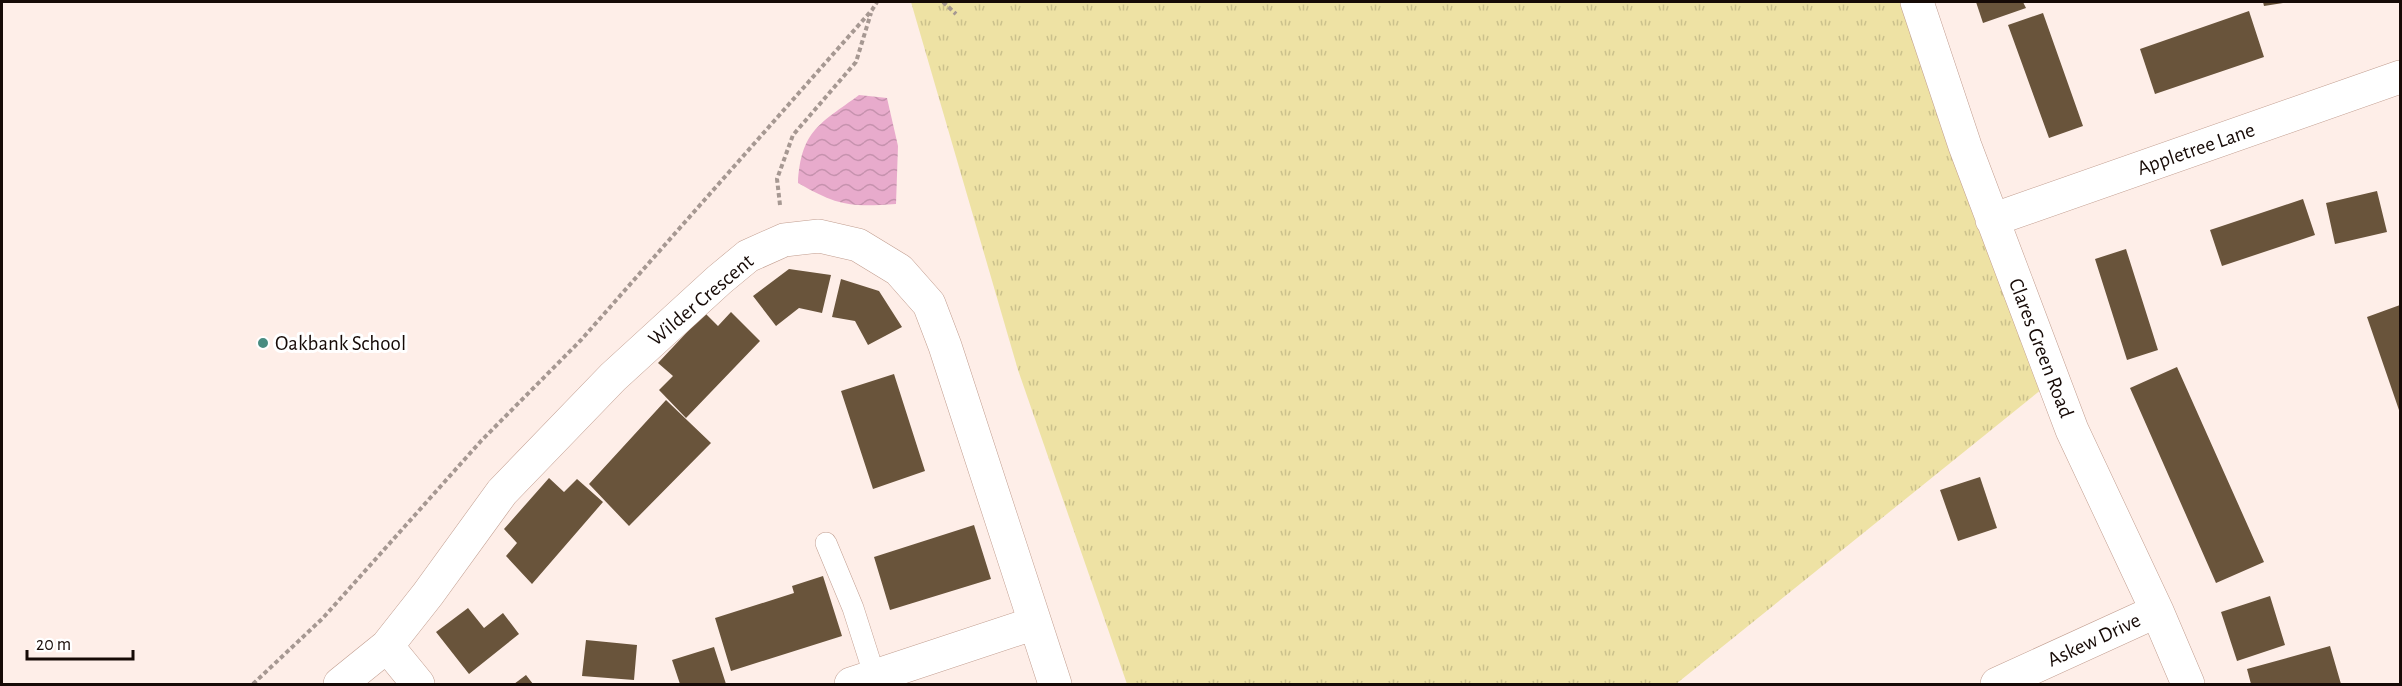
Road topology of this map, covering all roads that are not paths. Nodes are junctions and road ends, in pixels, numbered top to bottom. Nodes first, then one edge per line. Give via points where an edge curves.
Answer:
1 (1917, 2) edge
2 (2400, 77) edge
3 (1992, 220) junction
4 (826, 543) dead end
5 (2157, 611) junction
6 (1035, 623) junction
7 (387, 646) junction
8 (863, 681) edge
9 (340, 684) edge
10 (418, 684) edge
11 (1055, 684) edge
12 (1997, 684) edge
13 (2188, 684) edge

1 - 3 street, Clares Green Road
2 - 3 street, Appletree Lane
3 - 5 street, Clares Green Road via 2072,430
4 - 8 lane via 853,608
5 - 12 street, Askew Drive
5 - 13 street, Clares Green Road
6 - 7 street, Wilder Crescent via 929,304 899,270 858,244 819,236 784,240 748,256 605,385 502,492
6 - 8 street
6 - 11 street, Wilder Crescent
7 - 9 street, Wilder Crescent
7 - 10 street

